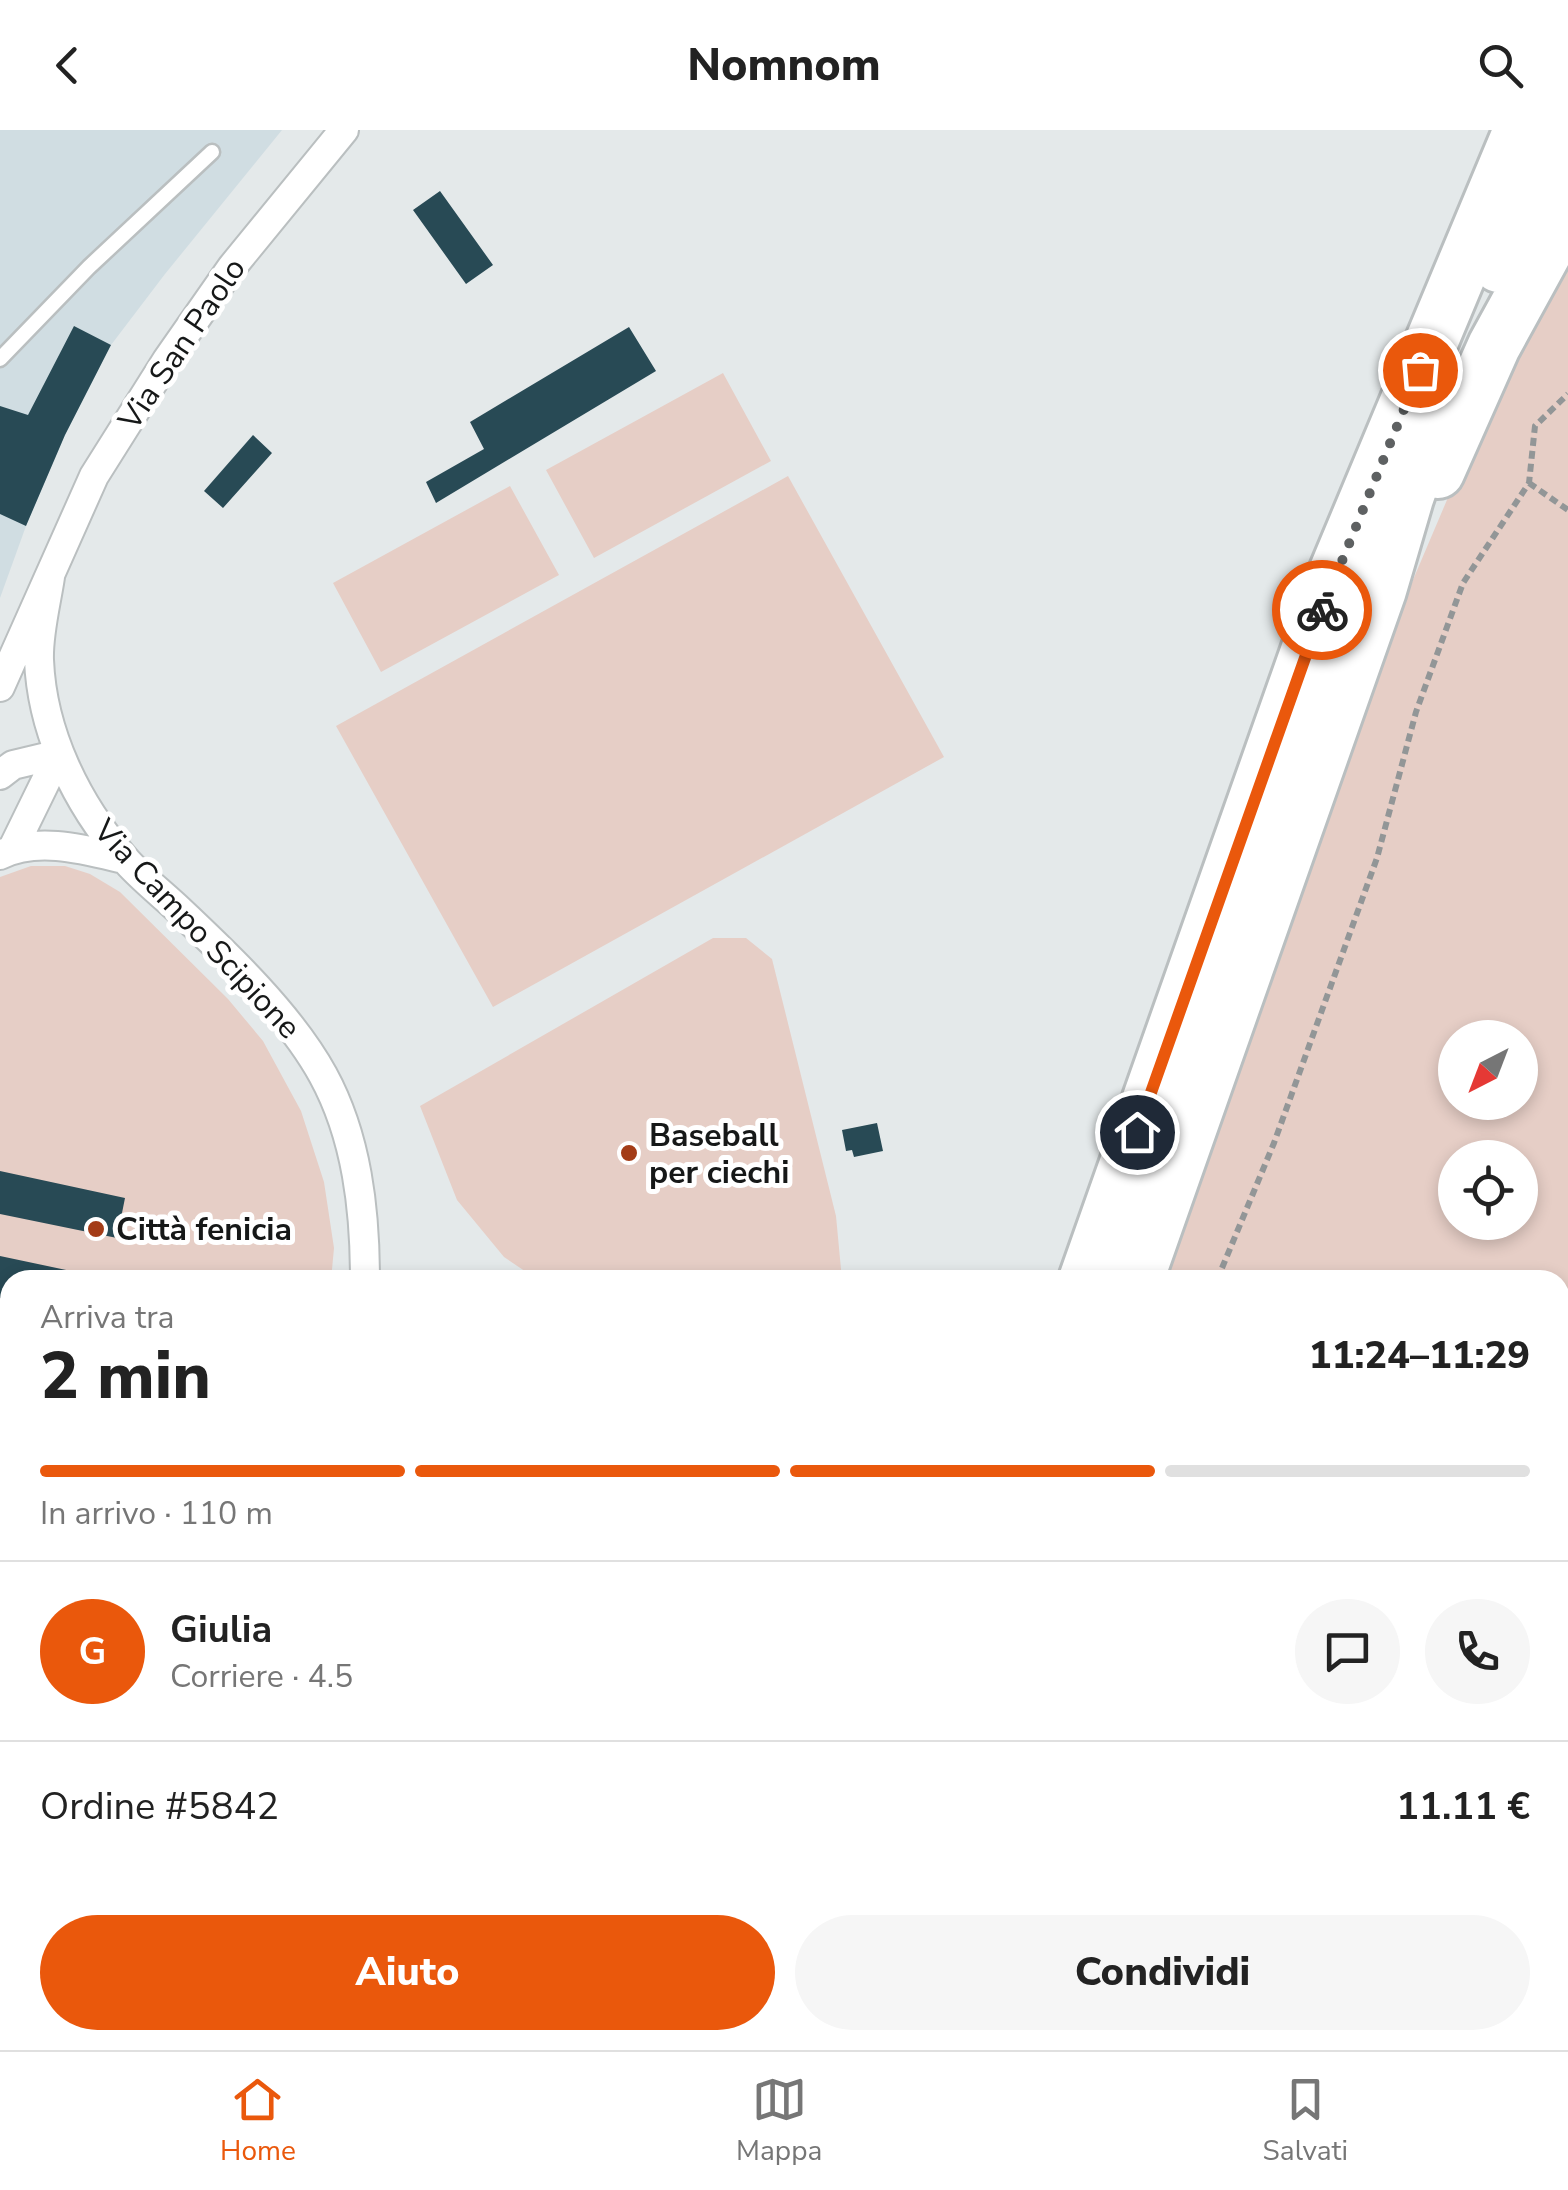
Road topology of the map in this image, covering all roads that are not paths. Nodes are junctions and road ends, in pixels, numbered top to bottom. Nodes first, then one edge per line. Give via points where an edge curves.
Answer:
1 (344, 130) edge
2 (1492, 130) edge
3 (1520, 130) edge
4 (1568, 135) edge
5 (212, 152) dead end
6 (1568, 211) edge
7 (0, 359) edge
8 (50, 578) junction
9 (1357, 582) junction
10 (0, 687) edge
11 (60, 754) junction
12 (0, 775) edge
13 (7, 852) edge
14 (124, 859) junction
15 (366, 1270) edge
16 (1089, 1270) edge
17 (1140, 1270) edge

1 - 8 street, Via San Paolo via 232,267 167,360 94,476
2 - 9 highway via 1349,506
3 - 9 highway
4 - 9 highway via 1514,231 1406,498
5 - 7 lane
6 - 9 highway via 1494,346 1414,534
8 - 10 street, Via San Paolo
8 - 11 street, Via San Paolo via 39,657 45,712
9 - 16 highway
9 - 17 highway
11 - 12 street via 13,765
11 - 13 street
11 - 14 street, Via Campo Scipione
13 - 14 street via 67,846
14 - 15 street, Via Campo Scipione via 220,949 298,1034 323,1075 356,1164

